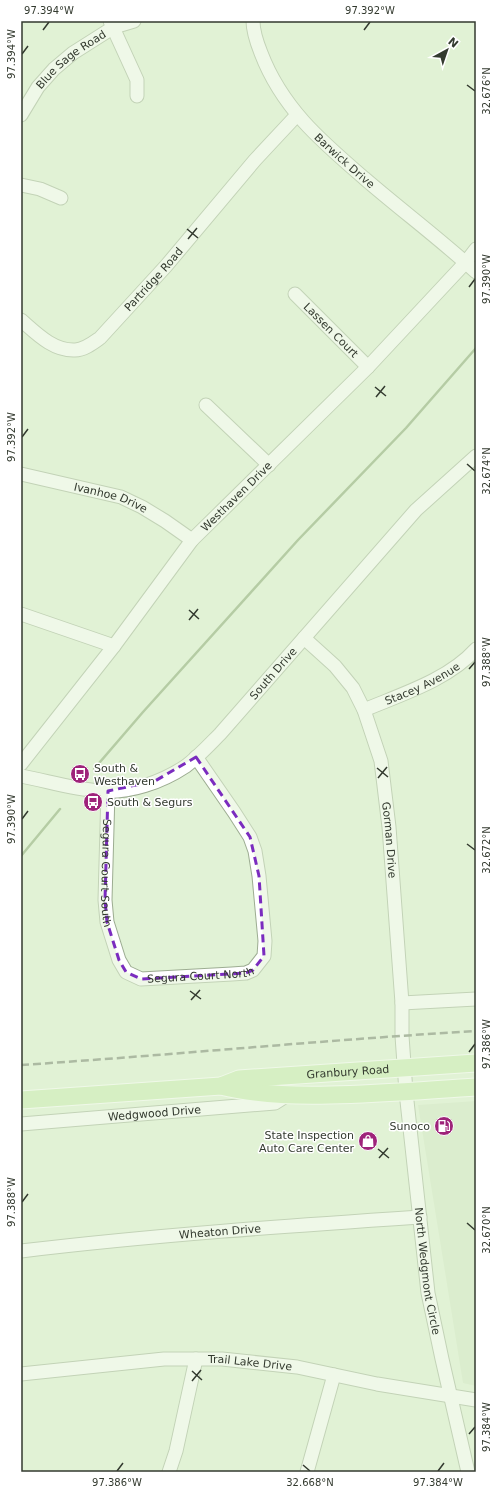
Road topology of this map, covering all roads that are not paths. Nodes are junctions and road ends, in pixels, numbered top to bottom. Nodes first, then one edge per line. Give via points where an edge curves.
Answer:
1 (134, 21) edge
2 (253, 21) edge
3 (112, 24) edge
4 (137, 96) dead end
5 (21, 115) edge
6 (297, 115) junction
7 (21, 185) edge
8 (61, 198) dead end
9 (476, 249) edge
10 (466, 262) junction
11 (476, 272) edge
12 (295, 294) dead end
13 (21, 320) edge
14 (368, 367) junction
15 (206, 405) dead end
16 (476, 456) edge
17 (269, 465) junction
18 (21, 474) edge
19 (192, 540) junction
20 (21, 614) edge
21 (304, 638) junction
22 (114, 646) junction
23 (476, 649) edge
24 (364, 710) junction
25 (196, 757) junction
26 (21, 764) edge
27 (21, 776) edge
28 (108, 791) junction
29 (117, 954) joint
30 (476, 999) edge
31 (402, 1003) junction
32 (476, 1063) edge
33 (404, 1067) junction
34 (361, 1072) junction
35 (221, 1086) junction
36 (476, 1087) edge
37 (406, 1092) junction
38 (286, 1096) junction
39 (21, 1100) edge
40 (21, 1124) edge
41 (420, 1217) junction
42 (21, 1251) edge
43 (196, 1359) junction
44 (21, 1374) edge
45 (334, 1375) junction
46 (450, 1396) junction
47 (476, 1400) edge
48 (169, 1472) edge
49 (307, 1472) edge
50 (468, 1472) edge

1 - 3 street, Blue Sage Road
2 - 6 street, Barwick Drive via 268,72
3 - 4 street via 138,80
3 - 5 street, Blue Sage Road via 54,69 38,87
6 - 10 street, Barwick Drive via 320,139 402,211
6 - 13 street, Partridge Road via 100,338 88,346 75,350 63,348 47,342
7 - 8 street via 40,189
9 - 10 street, Westhaven Drive
10 - 11 street, Barwick Drive
10 - 14 street, Westhaven Drive
12 - 14 street, Lassen Court
14 - 17 street, Westhaven Drive
15 - 17 street
16 - 21 street, South Drive via 416,510
17 - 19 street, Westhaven Drive
18 - 19 street, Ivanhoe Drive via 121,497 142,507
19 - 22 street, Westhaven Drive
20 - 22 street
21 - 24 street, Gorman Drive via 335,666 353,688
21 - 25 street, South Drive via 220,734
22 - 26 street, Westhaven Drive
23 - 24 street, Stacey Avenue via 448,672
24 - 31 street, Gorman Drive via 381,761 385,786
25 - 28 street, South Drive via 187,765 155,781 125,790
25 - 29 street, Segura Court North via 250,837 255,851 265,941 264,956 253,970 246,972 141,979 126,972
27 - 28 street, South Drive
28 - 29 street, Segura Court South via 105,900 107,922
30 - 31 street
31 - 33 street, Gorman Drive
32 - 33 main road, Granbury Road
33 - 34 main road, Granbury Road
33 - 37 street, North Wedgmont Circle
34 - 35 main road, Granbury Road via 239,1079
34 - 38 main road via 339,1080 303,1083
35 - 38 main road, Granbury Road
35 - 39 main road, Granbury Road
36 - 37 main road, Granbury Road
37 - 38 main road, Granbury Road
37 - 41 street, North Wedgmont Circle
38 - 40 street, Wedgwood Drive via 275,1103
41 - 42 street, Wheaton Drive via 87,1243
41 - 46 street, North Wedgmont Circle via 428,1293
43 - 44 street, Trail Lake Drive via 164,1359
43 - 45 street, Trail Lake Drive via 237,1360 297,1367
43 - 48 street
45 - 46 street, Trail Lake Drive
45 - 49 street
46 - 47 street, Trail Lake Drive
46 - 50 street, North Wedgmont Circle

